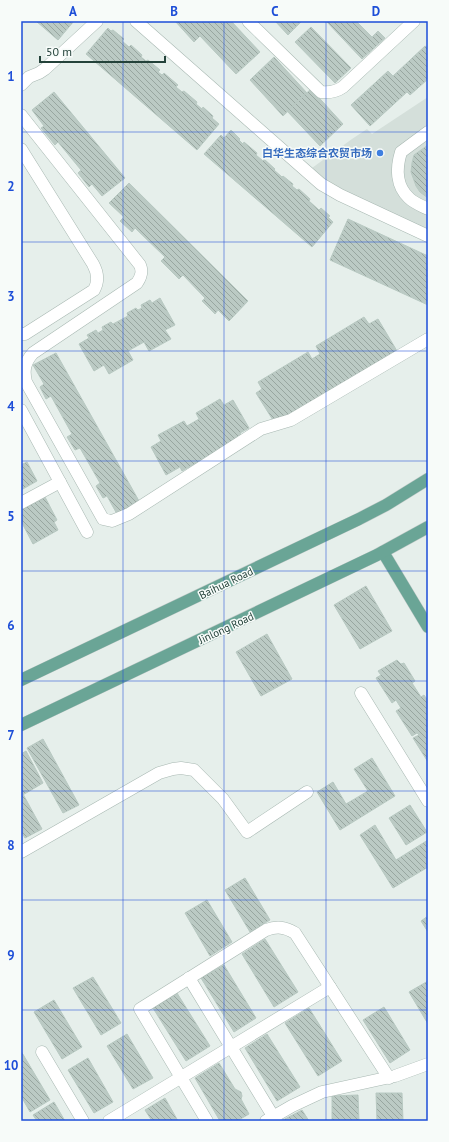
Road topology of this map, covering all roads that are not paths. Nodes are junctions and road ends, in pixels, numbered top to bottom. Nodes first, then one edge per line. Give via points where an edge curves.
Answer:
1 (97, 21) edge
2 (136, 21) edge
3 (248, 21) edge
4 (414, 21) edge
5 (24, 77) edge
6 (21, 115) edge
7 (428, 132) edge
8 (21, 149) edge
9 (428, 209) edge
10 (428, 236) edge
11 (21, 334) edge
12 (428, 339) edge
13 (21, 410) edge
14 (428, 479) edge
15 (60, 482) junction
16 (21, 503) edge
17 (428, 527) edge
18 (87, 532) dead end
19 (383, 552) junction
20 (428, 627) edge
21 (21, 680) edge
22 (361, 692) dead end
23 (21, 725) edge
24 (307, 792) dead end
25 (428, 801) edge
26 (21, 852) edge
27 (189, 978) junction
28 (330, 987) junction
29 (231, 1047) junction
30 (42, 1052) dead end
31 (428, 1064) edge
32 (181, 1077) junction
33 (389, 1078) junction
34 (272, 1120) edge
35 (83, 1121) edge
36 (108, 1121) edge
37 (207, 1121) edge

1 - 5 street via 39,74
2 - 10 street via 321,184
3 - 4 street via 321,92 327,93 343,87
6 - 12 street via 142,269 142,276 137,283 33,353 25,369 26,382 103,520 112,522 129,514 261,429 291,420
7 - 9 street via 401,152 397,169 400,186 407,196
8 - 11 street via 93,264 98,281 94,290 25,334
13 - 15 street
14 - 21 main road, Baihua Road via 359,519
15 - 16 street
15 - 18 street
17 - 19 main road, Jinlong Road
19 - 20 main road
19 - 23 main road, Jinlong Road
22 - 25 street
24 - 26 street via 247,832 223,799 194,770 173,769 159,773
27 - 28 street via 266,930 280,927 295,933
27 - 29 street
27 - 32 street via 140,1009
28 - 29 street
28 - 33 street
29 - 32 street
29 - 34 street
30 - 35 street
31 - 33 street
32 - 36 street
32 - 37 street
33 - 34 street via 322,1092 292,1106

